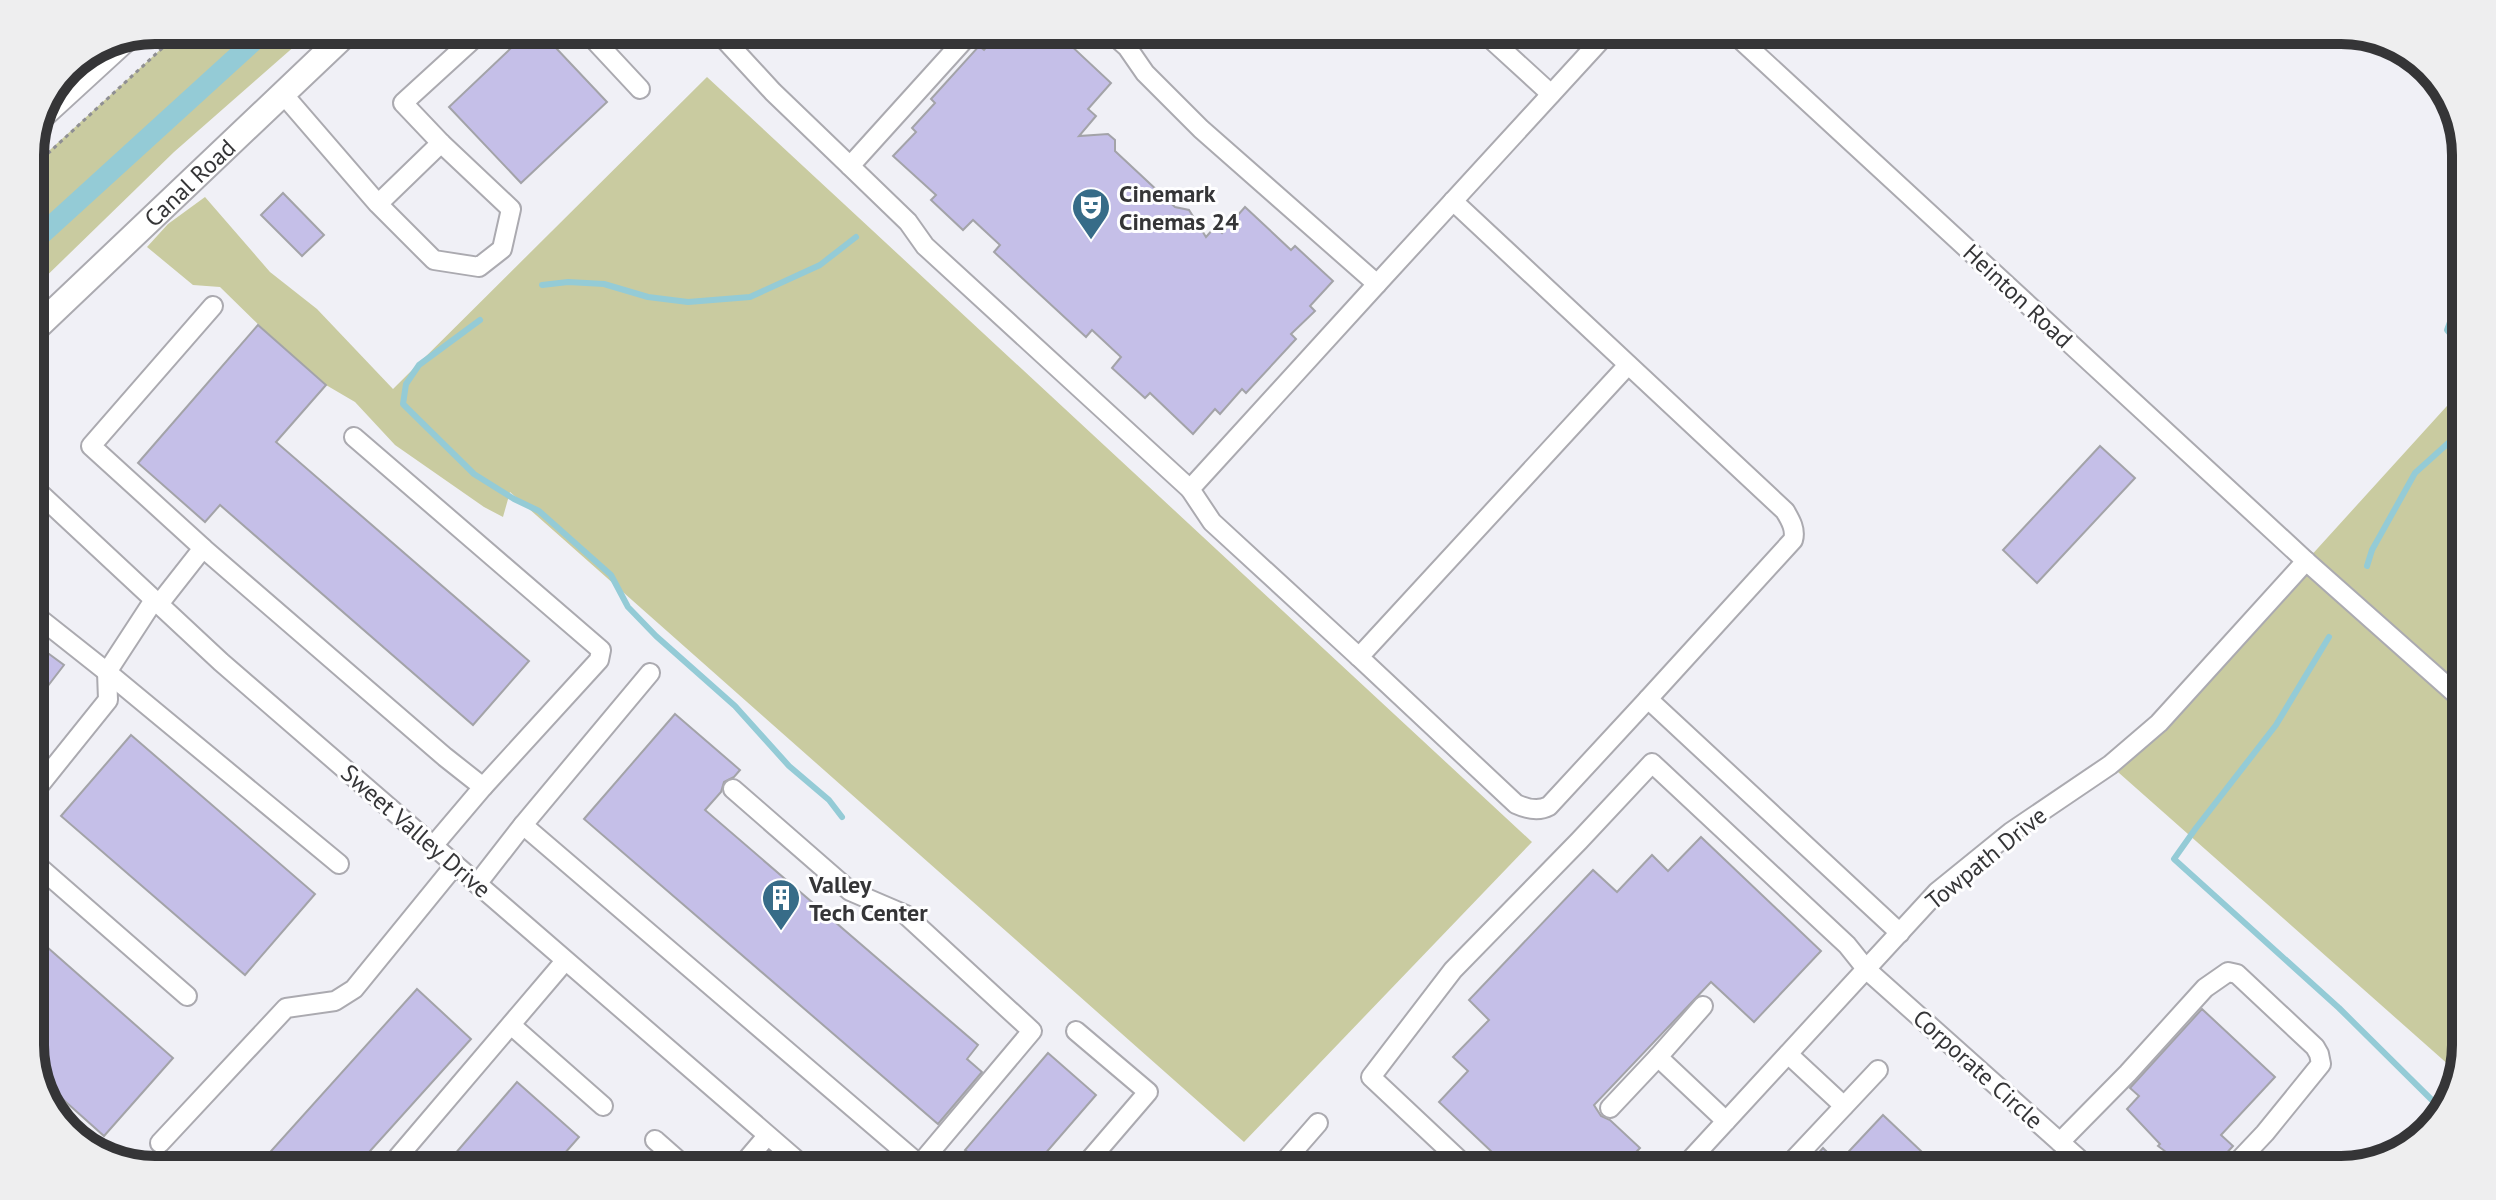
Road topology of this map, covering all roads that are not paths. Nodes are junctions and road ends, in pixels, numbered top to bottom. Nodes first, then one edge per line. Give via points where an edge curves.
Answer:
1 (335, 44) edge
2 (468, 44) edge
3 (598, 44) edge
4 (734, 44) edge
5 (960, 44) edge
6 (1124, 44) edge
7 (1496, 44) edge
8 (1597, 44) edge
9 (1745, 44) edge
10 (117, 51) edge
11 (640, 89) dead end
12 (283, 94) junction
13 (1551, 94) junction
14 (56, 106) edge
15 (441, 143) junction
16 (850, 166) junction
17 (1453, 201) junction
18 (378, 204) junction
19 (1377, 284) junction
20 (213, 306) dead end
21 (44, 321) edge
22 (1628, 365) junction
23 (354, 437) dead end
24 (1190, 489) junction
25 (44, 497) edge
26 (203, 548) junction
27 (2306, 561) junction
28 (157, 602) junction
29 (44, 622) edge
30 (1359, 657) junction
31 (107, 672) junction
32 (650, 673) dead end
33 (2452, 691) edge
34 (1648, 699) junction
35 (44, 780) edge
36 (483, 787) junction
37 (733, 789) dead end
38 (523, 825) junction
39 (433, 846) junction
40 (339, 864) dead end
41 (455, 865) junction
42 (44, 871) edge
43 (477, 884) junction
44 (1900, 933) junction
45 (565, 961) junction
46 (1867, 970) junction
47 (187, 996) dead end
48 (1703, 1006) dead end
49 (511, 1025) junction
50 (1076, 1031) dead end
51 (1788, 1054) junction
52 (1658, 1057) junction
53 (1878, 1070) dead end
54 (603, 1106) dead end
55 (1844, 1106) junction
56 (1610, 1108) dead end
57 (1726, 1121) junction
58 (1318, 1123) dead end
59 (767, 1136) junction
60 (655, 1140) dead end
61 (2060, 1142) junction
62 (160, 1143) dead end
63 (399, 1156) edge
64 (673, 1156) edge
65 (750, 1156) edge
66 (788, 1156) edge
67 (905, 1156) edge
68 (927, 1156) edge
69 (1093, 1156) edge
70 (1289, 1156) edge
71 (1455, 1156) edge
72 (1694, 1156) edge
73 (1797, 1156) edge
74 (2074, 1156) edge
75 (2243, 1156) edge

1 - 12 main road, Canal Road
2 - 15 street via 403,103
3 - 11 street
4 - 16 street via 773,92
5 - 16 street
6 - 19 street via 1201,129
7 - 13 street
8 - 13 street
9 - 27 street, Heinton Road
10 - 14 street
12 - 18 street
12 - 21 main road, Canal Road
13 - 17 street
15 - 18 street
15 - 18 street via 511,209 502,249 479,267 434,260
16 - 24 street via 908,222 925,246
17 - 19 street
17 - 22 street
19 - 24 street
20 - 26 street via 91,446
22 - 30 street
22 - 34 street via 1785,511 1795,534
23 - 36 street via 601,650 599,660
24 - 30 street via 1212,522
25 - 28 street, Sweet Valley Drive
26 - 28 street
26 - 36 street
27 - 33 street, Heinton Road
27 - 44 street, Towpath Drive via 2159,723 1937,892
28 - 31 street
28 - 39 street, Sweet Valley Drive
29 - 31 street
30 - 34 street via 1525,809 1549,806
31 - 35 street via 108,700
31 - 40 street
32 - 38 street
34 - 44 street
36 - 39 street
37 - 68 street via 850,891 906,915 1032,1031
38 - 43 street
38 - 67 street
39 - 41 street, Sweet Valley Drive
41 - 43 street, Sweet Valley Drive
41 - 62 street via 354,989 335,1001 286,1008
42 - 47 street
43 - 45 street, Sweet Valley Drive
44 - 46 street, Towpath Drive
45 - 49 street
45 - 59 street, Sweet Valley Drive
46 - 51 street, Towpath Drive
46 - 61 street, Corporate Circle
46 - 71 street, Corporate Circle via 1847,945 1652,763 1453,970 1371,1077
48 - 52 street
49 - 54 street
49 - 63 street
50 - 69 street via 1148,1092
51 - 55 street
51 - 57 street, Towpath Drive
52 - 56 street
52 - 57 street
53 - 55 street
55 - 73 street
57 - 72 street, Towpath Drive
58 - 70 street
59 - 65 street
59 - 66 street, Sweet Valley Drive
60 - 64 street
61 - 74 street, Corporate Circle
61 - 75 street via 2205,988 2228,972 2237,974 2315,1047 2321,1064

